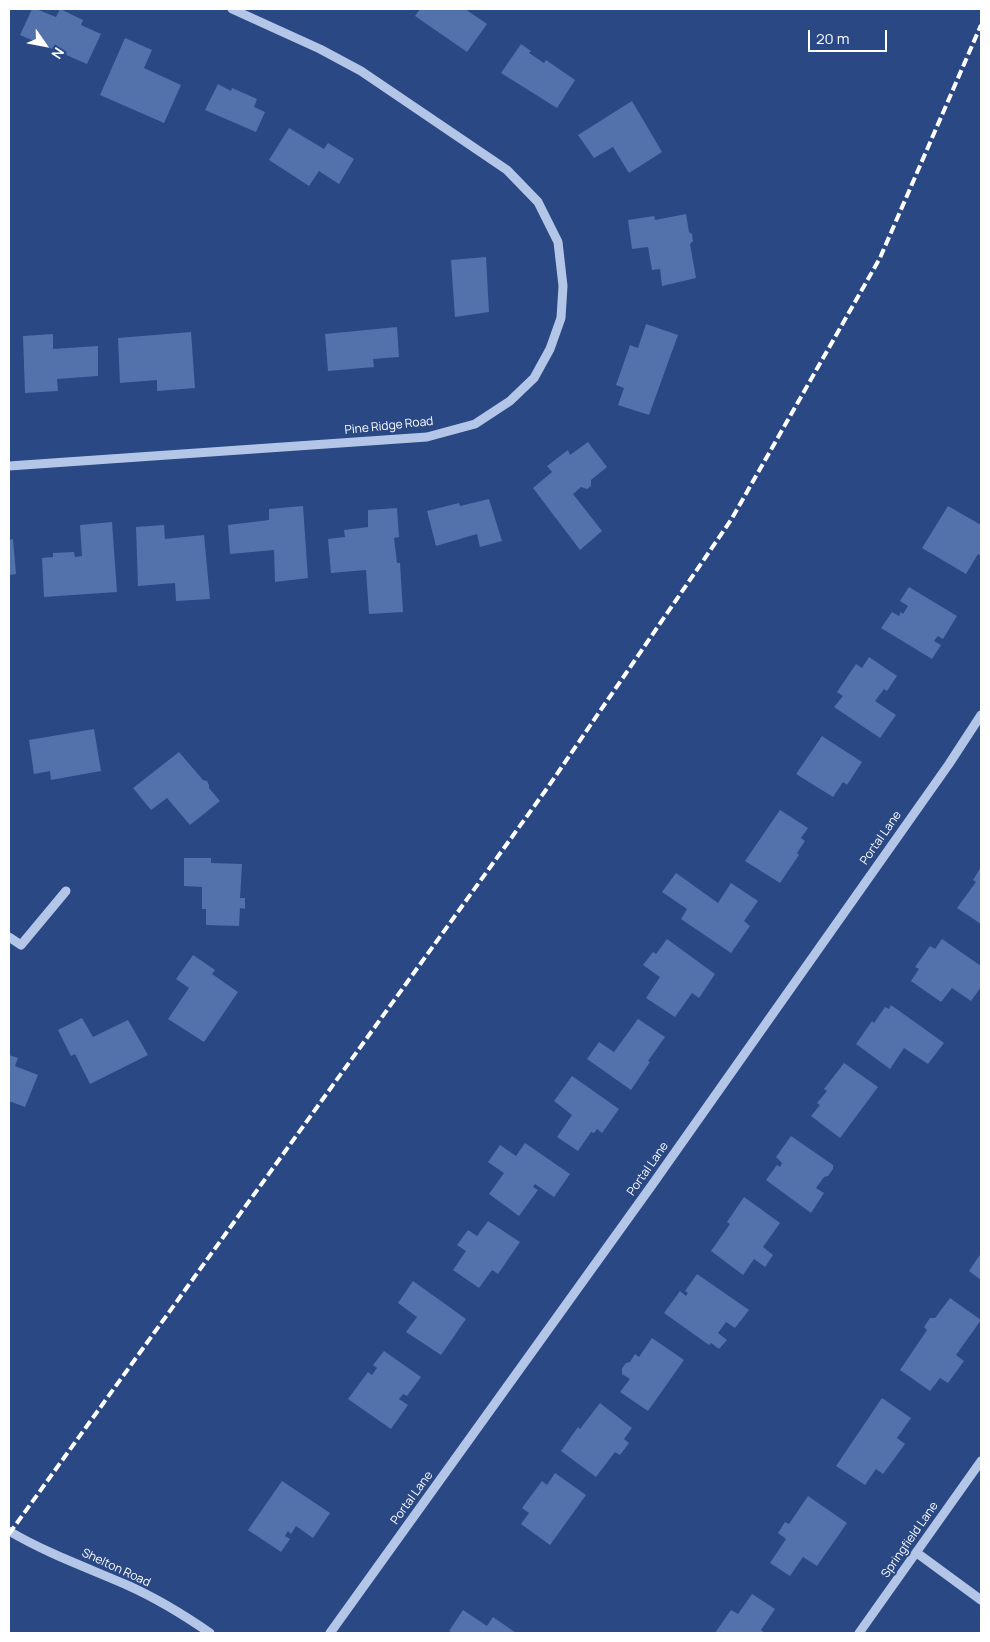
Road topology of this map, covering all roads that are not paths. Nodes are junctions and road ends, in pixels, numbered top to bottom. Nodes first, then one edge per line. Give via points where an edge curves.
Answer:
1 (232, 9) edge
2 (9, 466) edge
3 (981, 716) edge
4 (66, 891) dead end
5 (9, 937) edge
6 (981, 1461) edge
7 (9, 1530) edge
8 (917, 1554) junction
9 (981, 1600) edge
10 (210, 1633) edge
11 (330, 1633) edge
12 (859, 1633) edge

1 - 2 street, Pine Ridge Road via 361,71 507,170 538,202 558,242 563,286 561,318 550,348 534,378 510,401 475,424 427,437
3 - 11 street, Portal Lane via 652,1185
4 - 5 street via 21,945
6 - 8 street, Springfield Lane
7 - 10 street, Shelton Road via 130,1586
8 - 9 street
8 - 12 street, Springfield Lane

